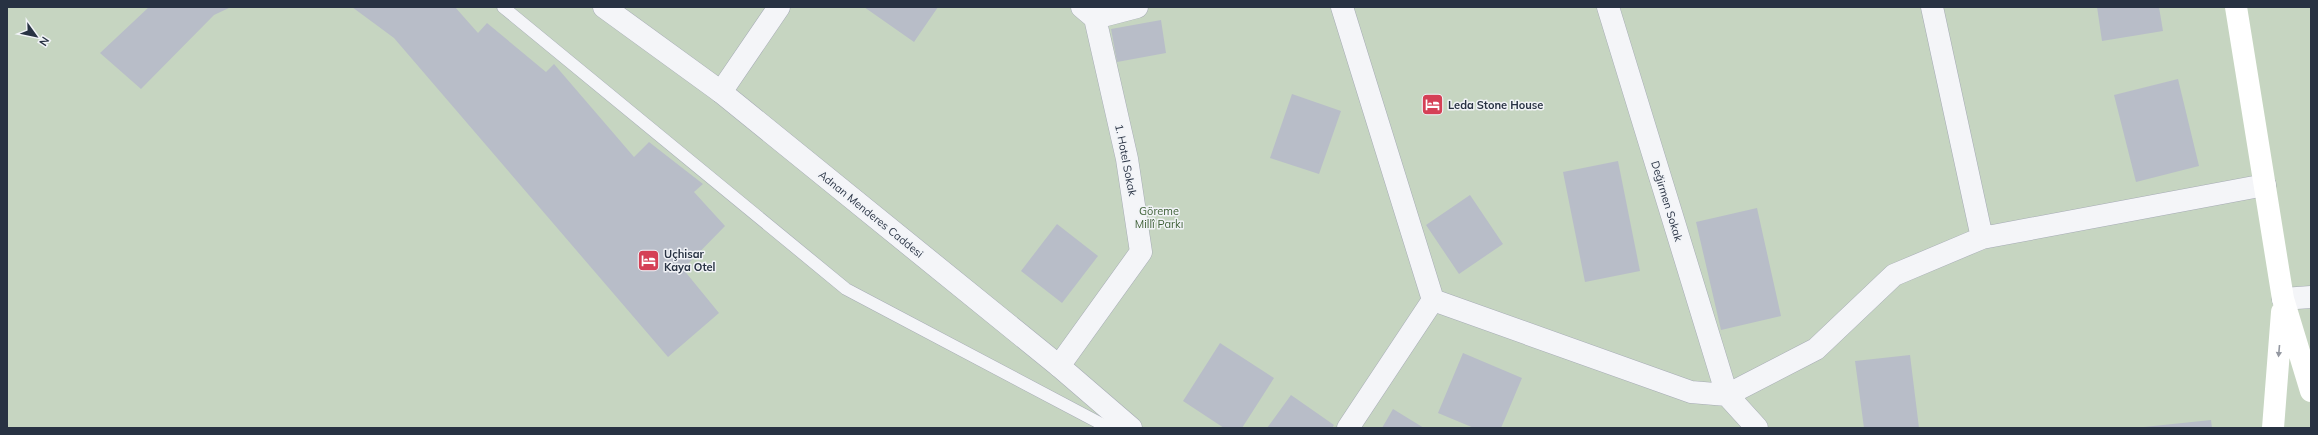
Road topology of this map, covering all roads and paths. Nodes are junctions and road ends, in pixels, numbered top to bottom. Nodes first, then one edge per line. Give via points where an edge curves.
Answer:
1 (503, 7) edge
2 (604, 7) edge
3 (779, 7) edge
4 (1137, 7) edge
5 (1342, 7) edge
6 (1608, 7) edge
7 (1932, 7) edge
8 (2236, 7) edge
9 (1089, 12) edge
10 (720, 92) junction
11 (2265, 185) junction
12 (1982, 238) junction
13 (2311, 297) edge
14 (2283, 299) junction
15 (1433, 300) junction
16 (1060, 366) junction
17 (2311, 391) edge
18 (1726, 396) junction
19 (1109, 428) edge
20 (1131, 428) edge
21 (1348, 428) edge
22 (1757, 428) edge
23 (2273, 428) edge

1 - 19 lane via 846,289
2 - 10 street, Adnan Menderes Caddesi
3 - 10 street
4 - 9 street
5 - 15 street
6 - 18 street, Değirmen Sokak
7 - 12 street
8 - 11 main road
9 - 16 street, 1. Hotel Sokak via 1127,159 1141,252
10 - 16 street, Adnan Menderes Caddesi
11 - 12 street
11 - 14 main road
12 - 18 street via 1894,275 1816,349
13 - 14 street
14 - 17 main road
14 -> 23 main road
15 - 18 street via 1665,384 1691,392
15 - 21 street
16 - 20 street, Adnan Menderes Caddesi
18 - 22 street

